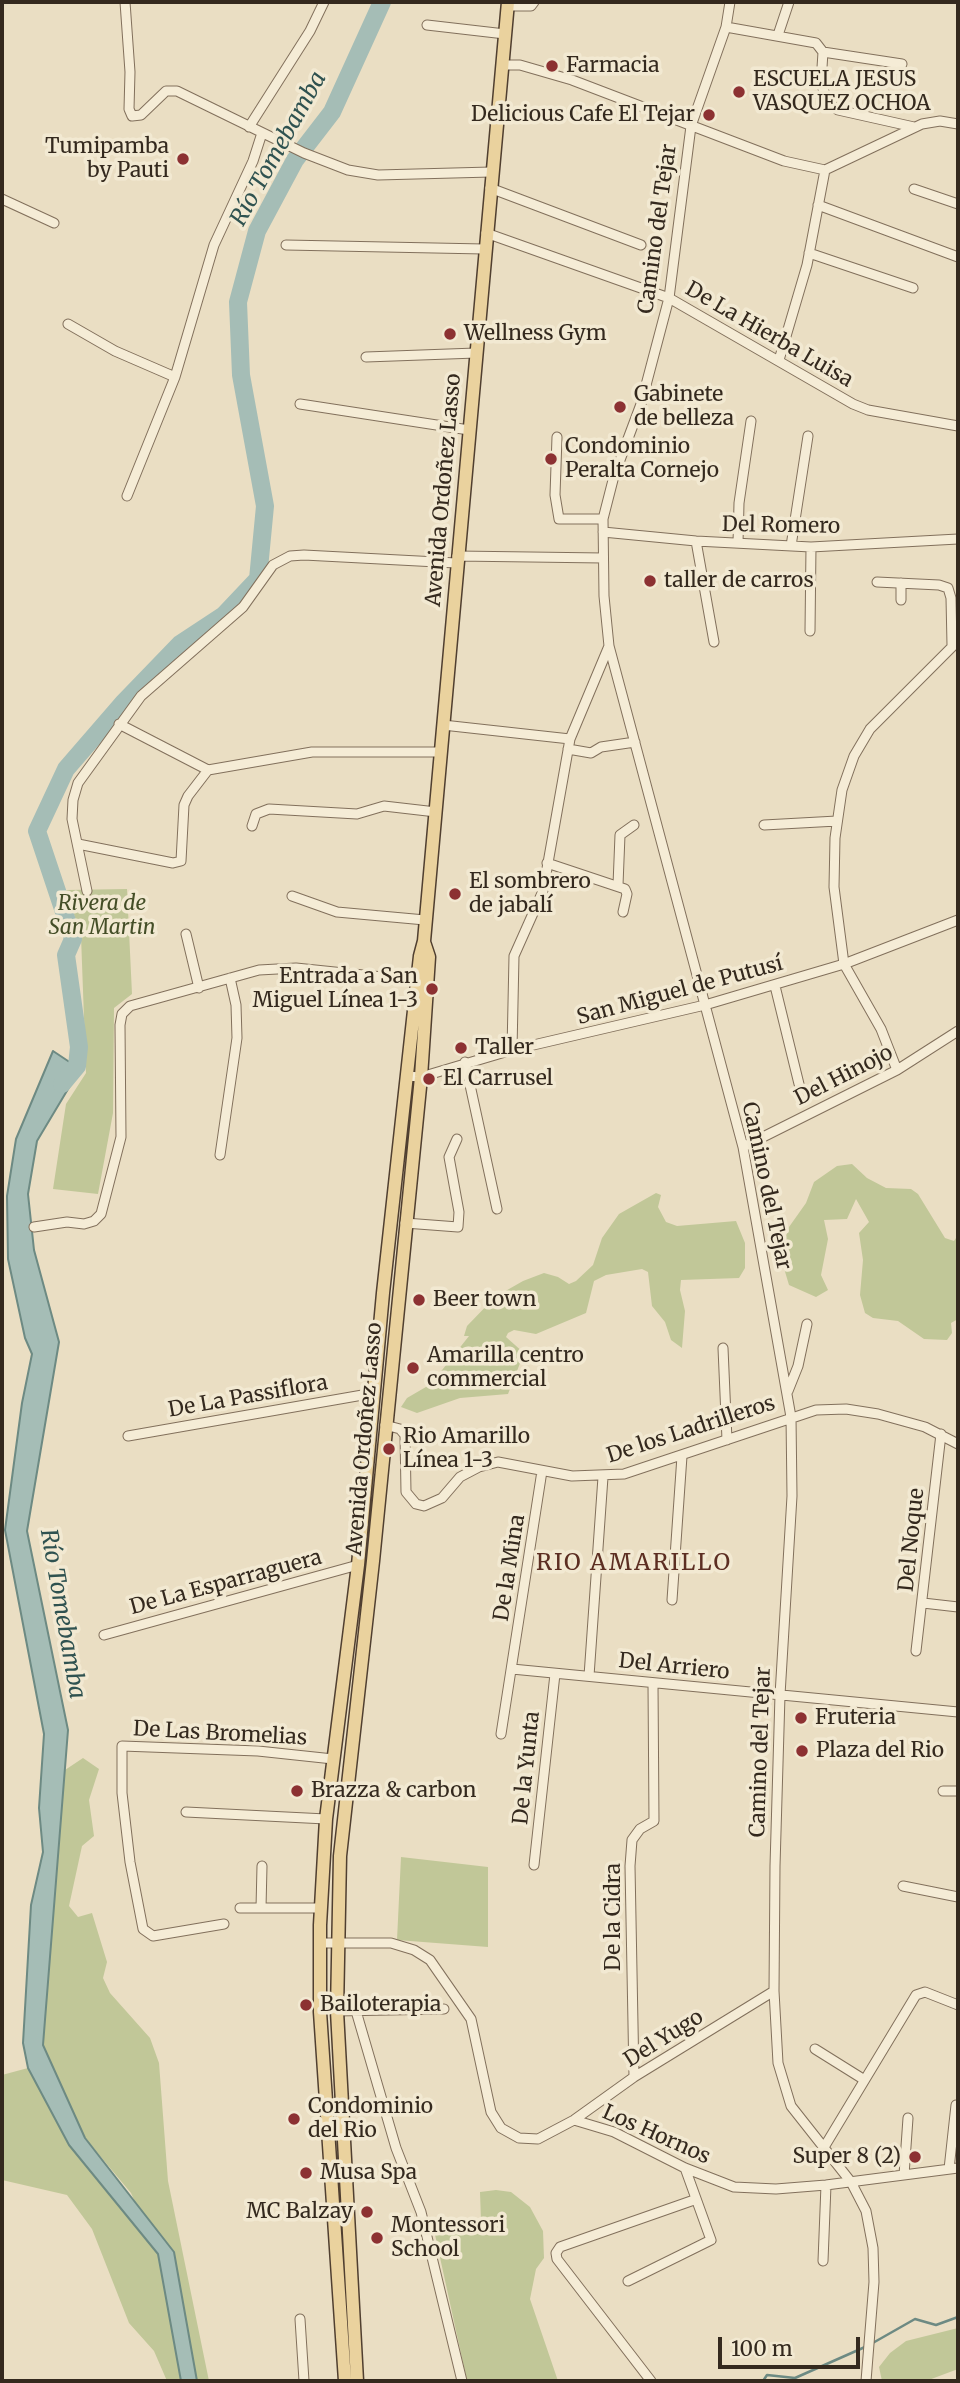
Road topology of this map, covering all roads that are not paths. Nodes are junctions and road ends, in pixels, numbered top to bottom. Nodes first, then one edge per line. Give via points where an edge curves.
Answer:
1 (125, 2) edge
2 (324, 2) edge
3 (534, 2) edge
4 (730, 2) edge
5 (789, 2) edge
6 (507, 4) edge
7 (427, 26) dead end
8 (726, 26) junction
9 (505, 34) junction
10 (778, 34) junction
11 (823, 52) junction
12 (902, 64) dead end
13 (502, 65) junction
14 (958, 124) edge
15 (691, 126) junction
16 (249, 127) junction
17 (914, 127) junction
18 (262, 132) junction
19 (825, 170) junction
20 (491, 172) junction
21 (490, 188) junction
22 (914, 189) dead end
23 (2, 199) edge
24 (958, 204) edge
25 (818, 205) junction
26 (54, 223) dead end
27 (486, 233) junction
28 (286, 245) dead end
29 (641, 245) dead end
30 (484, 249) junction
31 (809, 253) junction
32 (958, 257) edge
33 (913, 288) dead end
34 (669, 298) junction
35 (68, 324) dead end
36 (476, 353) junction
37 (366, 357) dead end
38 (779, 360) junction
39 (176, 377) junction
40 (300, 404) dead end
41 (751, 421) dead end
42 (958, 426) edge
43 (469, 430) junction
44 (808, 436) dead end
45 (558, 437) dead end
46 (127, 496) dead end
47 (603, 519) junction
48 (603, 532) junction
49 (958, 539) edge
50 (696, 541) junction
51 (738, 543) junction
52 (791, 546) junction
53 (811, 547) junction
54 (603, 558) junction
55 (456, 560) junction
56 (877, 582) dead end
57 (901, 583) junction
58 (901, 600) dead end
59 (810, 631) dead end
60 (714, 642) dead end
61 (955, 643) edge
62 (609, 646) junction
63 (119, 724) junction
64 (443, 725) junction
65 (635, 742) junction
66 (569, 744) junction
67 (441, 752) junction
68 (208, 770) junction
69 (436, 811) junction
70 (837, 821) junction
71 (634, 825) dead end
72 (764, 825) dead end
73 (252, 826) dead end
74 (78, 844) junction
75 (547, 863) junction
76 (618, 885) junction
77 (87, 891) dead end
78 (292, 896) dead end
79 (624, 912) dead end
80 (425, 920) junction
81 (958, 920) edge
82 (186, 934) dead end
83 (844, 964) junction
84 (230, 978) junction
85 (422, 981) junction
86 (775, 986) junction
87 (199, 988) junction
88 (705, 1005) junction
89 (958, 1031) edge
90 (512, 1050) junction
91 (465, 1062) junction
92 (897, 1070) junction
93 (406, 1076) junction
94 (421, 1077) junction
95 (799, 1084) dead end
96 (457, 1139) dead end
97 (743, 1147) junction
98 (220, 1155) dead end
99 (497, 1209) dead end
100 (405, 1223) junction
101 (34, 1227) dead end
102 (807, 1324) dead end
103 (723, 1348) dead end
104 (374, 1393) junction
105 (787, 1393) junction
106 (791, 1416) junction
107 (385, 1425) junction
108 (941, 1434) junction
109 (128, 1436) dead end
110 (727, 1440) junction
111 (958, 1444) edge
112 (682, 1456) junction
113 (542, 1471) junction
114 (603, 1477) junction
115 (358, 1565) junction
116 (672, 1600) dead end
117 (923, 1603) junction
118 (958, 1607) edge
119 (104, 1635) dead end
120 (916, 1651) dead end
121 (512, 1669) junction
122 (555, 1674) junction
123 (589, 1676) junction
124 (653, 1684) junction
125 (780, 1695) junction
126 (958, 1712) edge
127 (501, 1734) dead end
128 (333, 1759) junction
129 (943, 1791) dead end
130 (958, 1791) edge
131 (186, 1812) dead end
132 (326, 1819) junction
133 (534, 1865) dead end
134 (262, 1866) dead end
135 (904, 1886) dead end
136 (958, 1897) edge
137 (240, 1908) dead end
138 (261, 1908) junction
139 (321, 1908) junction
140 (224, 1924) dead end
141 (320, 1942) junction
142 (337, 1942) junction
143 (774, 1991) junction
144 (958, 2005) edge
145 (444, 2009) dead end
146 (337, 2011) junction
147 (356, 2011) junction
148 (815, 2049) dead end
149 (634, 2077) junction
150 (863, 2079) junction
151 (956, 2105) dead end
152 (908, 2118) dead end
153 (574, 2120) junction
154 (823, 2149) junction
155 (684, 2168) junction
156 (953, 2169) edge
157 (904, 2175) junction
158 (851, 2182) junction
159 (825, 2185) junction
160 (694, 2200) junction
161 (823, 2261) dead end
162 (628, 2281) dead end
163 (300, 2319) dead end
164 (304, 2381) edge
165 (345, 2381) edge
166 (357, 2381) edge
167 (462, 2381) edge
168 (652, 2381) edge
169 (866, 2381) edge

1 - 16 street via 132,116 141,115 166,91 177,91
2 - 16 street
3 - 6 street via 531,6
4 - 8 street, Camino del Tejar
5 - 10 street
6 - 9 main road, Avenida Ordoñez Lasso
7 - 9 street
8 - 10 street
8 - 15 street, Camino del Tejar
9 - 13 main road, Avenida Ordoñez Lasso
10 - 11 street via 816,43
11 - 12 street
11 - 17 street via 821,83 828,103 838,110
13 - 15 street via 520,65 572,80
13 - 20 main road, Avenida Ordoñez Lasso
14 - 17 street via 940,121
15 - 19 street via 784,161
15 - 34 street, Camino del Tejar
16 - 18 street
17 - 19 street
18 - 20 street via 348,170 378,175
18 - 39 street via 214,244
19 - 25 street
20 - 21 main road, Avenida Ordoñez Lasso
21 - 27 main road, Avenida Ordoñez Lasso
21 - 29 street
22 - 24 street
23 - 26 street
25 - 31 street
25 - 32 street
27 - 30 main road, Avenida Ordoñez Lasso
27 - 34 street, De La Hierba Luisa
28 - 30 street
30 - 36 main road, Avenida Ordoñez Lasso
31 - 33 street
31 - 38 street
34 - 38 street, De La Hierba Luisa
34 - 47 street, Camino del Tejar via 641,404
35 - 39 street via 115,351
36 - 37 street
36 - 43 main road, Avenida Ordoñez Lasso
38 - 42 street, De La Hierba Luisa via 868,410
39 - 46 street
40 - 43 street
41 - 51 street
43 - 55 main road, Avenida Ordoñez Lasso
44 - 52 street
45 - 47 street via 555,495 559,519
47 - 48 street, Camino del Tejar
48 - 50 street, Del Romero
48 - 54 street, Camino del Tejar
49 - 53 street, Del Romero
50 - 51 street, Del Romero
50 - 60 street
51 - 52 street, Del Romero
52 - 53 street, Del Romero
53 - 59 street
54 - 55 street
54 - 62 street, Camino del Tejar
55 - 63 street via 304,555 280,559 243,607 141,696
55 - 64 main road, Avenida Ordoñez Lasso
56 - 57 street
57 - 58 street
57 - 61 street via 947,588
61 - 70 street via 870,729 854,756
62 - 65 street, Camino del Tejar
62 - 66 street
63 - 68 street
63 - 74 street via 75,789 72,813
64 - 66 street
64 - 67 main road, Avenida Ordoñez Lasso
65 - 66 street via 591,753
65 - 88 street, Camino del Tejar
66 - 75 street
67 - 68 street via 312,752
67 - 69 main road, Avenida Ordoñez Lasso
68 - 74 street via 184,805 183,849 178,863
69 - 73 street via 384,806 357,814 269,809 256,814
69 - 80 main road, Avenida Ordoñez Lasso
70 - 72 street
70 - 83 street via 834,887
71 - 76 street via 620,835
74 - 77 street
75 - 76 street
75 - 90 street via 543,891 514,956
76 - 79 street via 627,891
78 - 80 street via 337,912
80 - 85 main road, Avenida Ordoñez Lasso
81 - 83 street, San Miguel de Putusí
82 - 87 street
83 - 86 street, San Miguel de Putusí
83 - 92 street via 881,1029
84 - 85 street via 259,970 296,968
84 - 87 street
84 - 98 street via 237,1038
85 - 93 main road, Avenida Ordoñez Lasso
85 - 94 main road, Avenida Ordoñez Lasso
86 - 88 street, San Miguel de Putusí
86 - 95 street
87 - 101 street via 130,1006 122,1014 121,1137 101,1214 85,1224
88 - 90 street, San Miguel de Putusí
88 - 97 street, Camino del Tejar
89 - 92 street, Del Hinojo
90 - 91 street, San Miguel de Putusí
91 - 94 street, San Miguel de Putusí
91 - 99 street
92 - 97 street, Del Hinojo
93 - 94 street, San Miguel de Putusí
93 - 104 main road, Avenida Ordoñez Lasso
94 - 100 main road, Avenida Ordoñez Lasso
96 - 100 street via 449,1157 460,1212 458,1227
97 - 105 street, Camino del Tejar
100 - 107 main road, Avenida Ordoñez Lasso
102 - 105 street
103 - 110 street
104 - 109 street, De La Passiflora
104 - 115 main road, Avenida Ordoñez Lasso
105 - 106 street, Camino del Tejar
106 - 108 street, De los Ladrilleros via 846,1409
106 - 110 street, De los Ladrilleros
106 - 125 street, Camino del Tejar via 792,1496
107 - 113 street, De los Ladrilleros via 405,1435 404,1485 416,1504 434,1504 460,1477 498,1462
107 - 142 main road, Avenida Ordoñez Lasso via 343,1821
108 - 111 street, De los Ladrilleros
108 - 117 street, Del Noque
110 - 112 street, De los Ladrilleros
112 - 114 street, De los Ladrilleros
112 - 116 street
113 - 114 street, De los Ladrilleros
113 - 121 street, De la Mina
114 - 123 street
115 - 119 street, De La Esparraguera
115 - 128 main road, Avenida Ordoñez Lasso
117 - 118 street
117 - 120 street, Del Noque
121 - 122 street, Del Arriero
121 - 127 street, De la Mina
122 - 123 street, Del Arriero
122 - 133 street, De la Yunta
123 - 124 street, Del Arriero
124 - 125 street, Del Arriero
124 - 149 street, De la Cidra via 654,1821 632,1840 630,1866
125 - 126 street, Del Arriero
125 - 143 street, Camino del Tejar
128 - 132 main road, Avenida Ordoñez Lasso
128 - 140 street, De Las Bromelias via 122,1746 125,1821 143,1929 153,1936
129 - 130 street
131 - 132 street
132 - 139 main road, Avenida Ordoñez Lasso
134 - 138 street
135 - 136 street
137 - 138 street
138 - 139 street
139 - 141 main road, Avenida Ordoñez Lasso
141 - 142 street, Los Hornos
141 - 165 main road, Avenida Ordoñez Lasso via 320,2012
142 - 146 main road, Avenida Ordoñez Lasso
142 - 153 street, Los Hornos via 391,1943 430,1960 471,2019 491,2112 501,2128 519,2138 538,2139
143 - 149 street, Del Yugo
143 - 154 street, Camino del Tejar via 783,2085 791,2106
144 - 150 street via 925,1992 916,1995
145 - 147 street
146 - 147 street
146 - 166 main road, Avenida Ordoñez Lasso
147 - 167 street via 396,2148 421,2212
148 - 150 street
149 - 153 street, Del Yugo
150 - 154 street
151 - 156 street
152 - 157 street
153 - 155 street, Los Hornos via 614,2132
154 - 158 street, Camino del Tejar
155 - 159 street, Los Hornos via 734,2188
155 - 160 street
156 - 157 street, Los Hornos
157 - 158 street, Los Hornos
158 - 159 street, Los Hornos
158 - 169 street, Camino del Tejar via 863,2203 873,2248
159 - 161 street
160 - 162 street via 711,2236 709,2243
160 - 168 street via 560,2247 556,2253 556,2259
163 - 164 street

